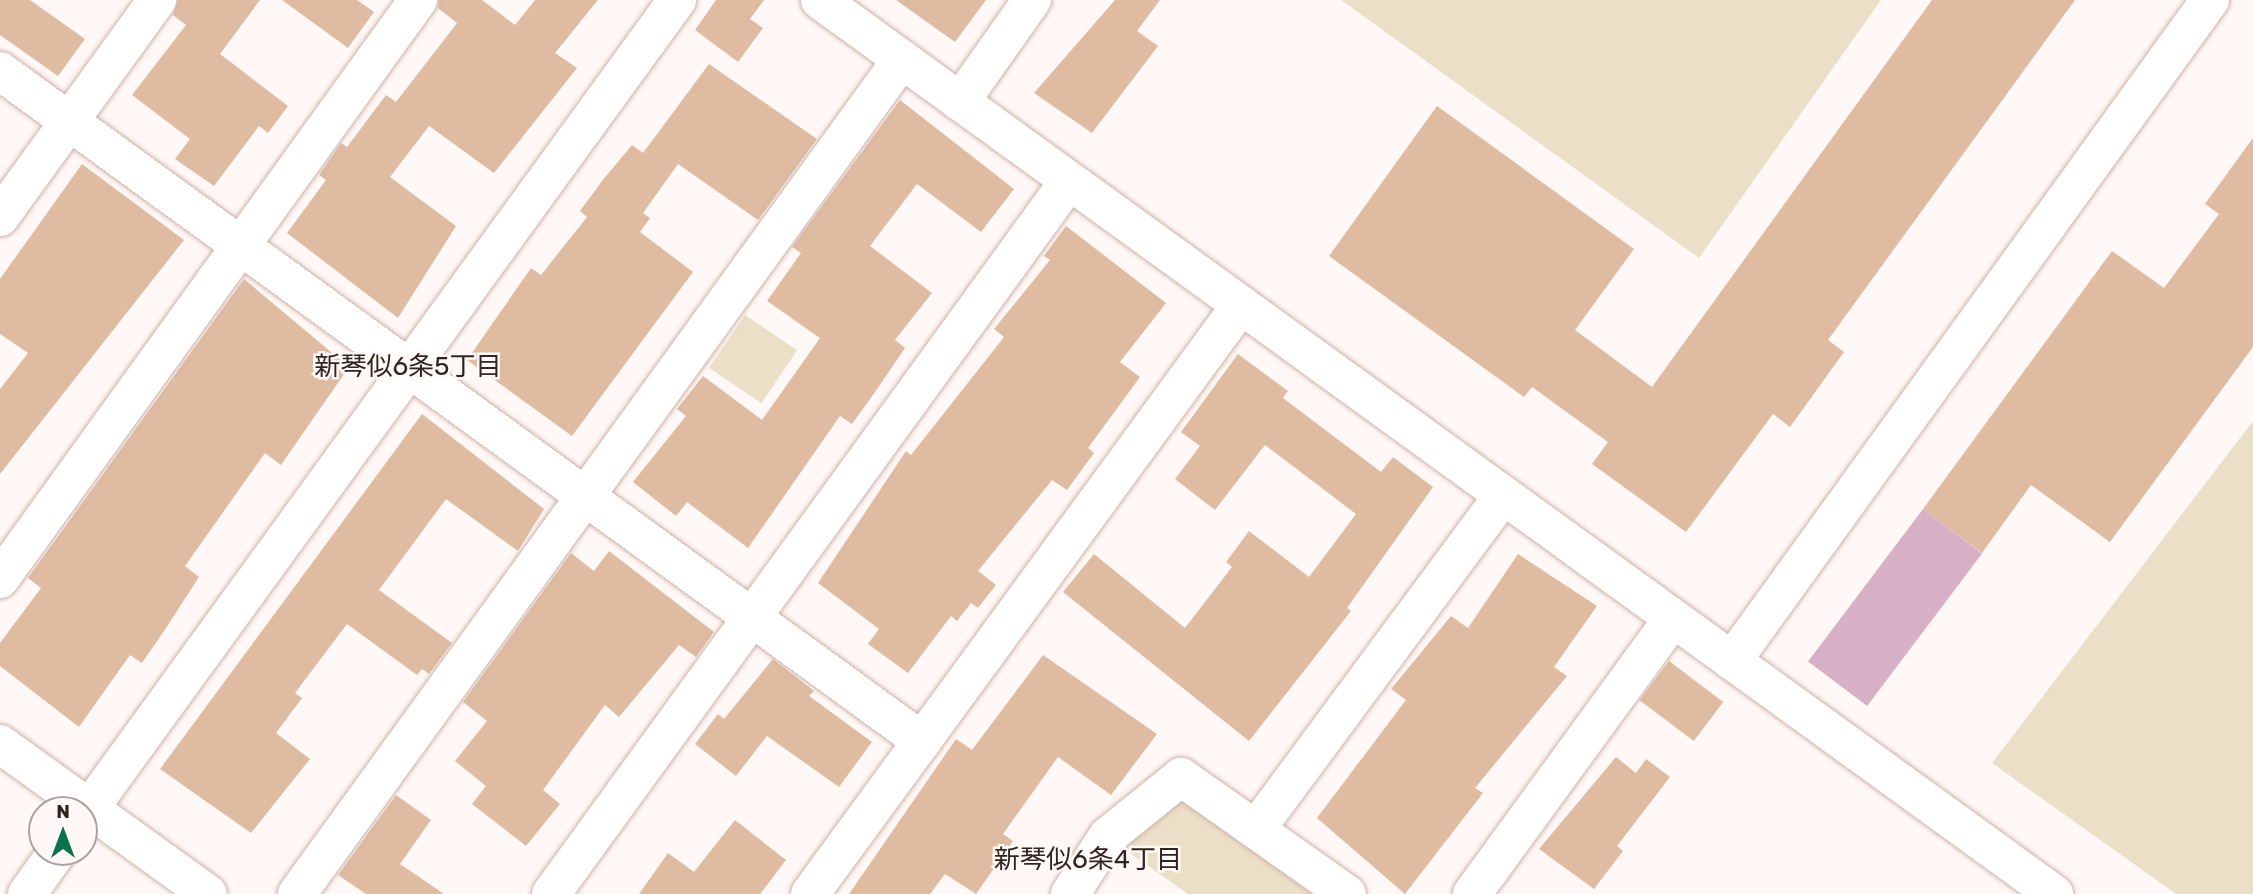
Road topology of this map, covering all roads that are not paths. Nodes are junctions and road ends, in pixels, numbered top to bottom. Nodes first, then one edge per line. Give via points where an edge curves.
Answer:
1 (157, 0) edge
2 (418, 0) edge
3 (677, 0) edge
4 (820, 0) edge
5 (1032, 0) edge
6 (2210, 0) edge
7 (902, 59) junction
8 (0, 71) edge
9 (960, 102) junction
10 (69, 121) junction
11 (1069, 181) junction
12 (0, 217) edge
13 (241, 246) junction
14 (1241, 305) junction
15 (410, 369) junction
16 (1503, 495) junction
17 (584, 497) junction
18 (0, 579) edge
19 (752, 617) junction
20 (1673, 618) junction
21 (1732, 661) junction
22 (922, 741) junction
23 (0, 744) edge
24 (67, 796) edge
25 (98, 797) edge
26 (98, 819) edge
27 (1257, 828) junction
28 (47, 866) edge
29 (26, 894) edge
30 (208, 894) edge
31 (297, 894) edge
32 (551, 894) edge
33 (810, 894) edge
34 (1070, 894) edge
35 (1347, 894) edge
36 (1472, 894) edge
37 (2054, 894) edge

1 - 10 street
2 - 13 street
3 - 15 street
4 - 7 street
5 - 9 street
6 - 21 street
7 - 9 street
7 - 17 street
8 - 10 street
9 - 11 street
10 - 12 street
10 - 13 street
11 - 14 street
11 - 19 street
13 - 15 street
13 - 18 street
14 - 16 street
14 - 22 street
15 - 17 street
15 - 25 street
16 - 20 street
16 - 27 street
17 - 19 street
17 - 31 street
19 - 22 street
19 - 32 street
20 - 21 street
20 - 36 street
21 - 37 street
22 - 33 street
23 - 24 street
26 - 30 street
27 - 34 street via 1181,777 1108,836
27 - 35 street
28 - 29 street

